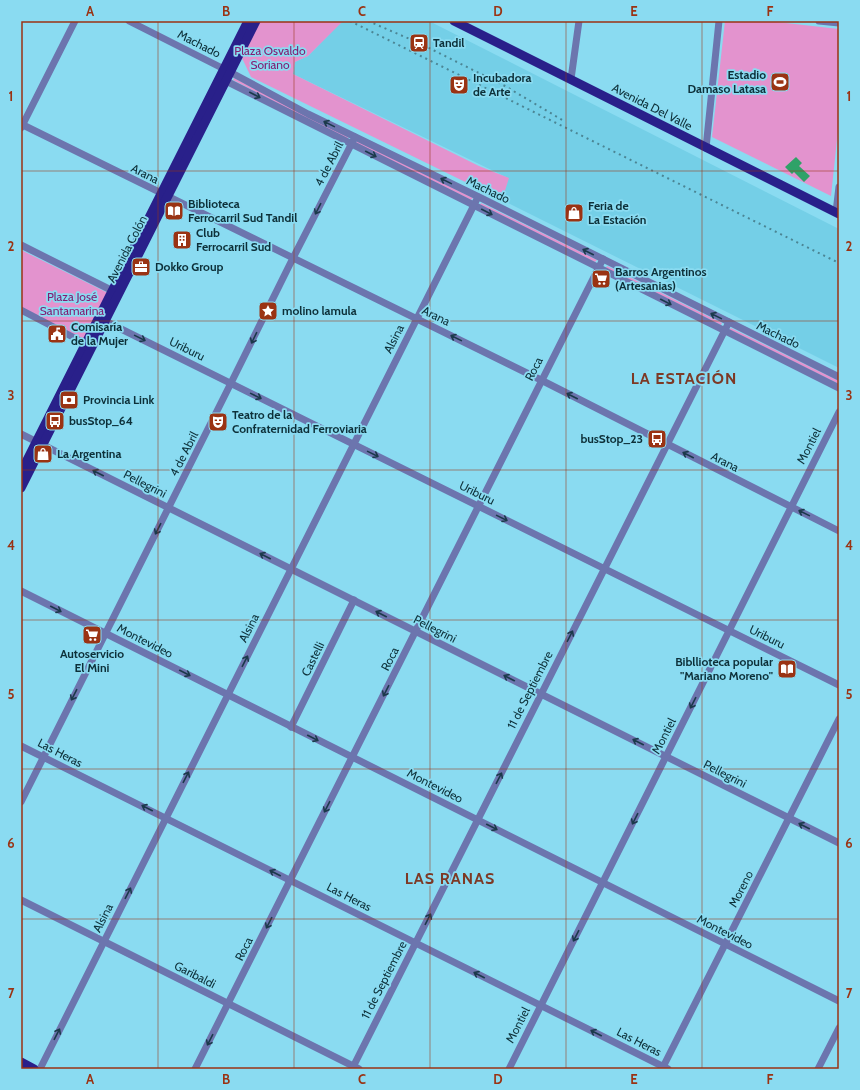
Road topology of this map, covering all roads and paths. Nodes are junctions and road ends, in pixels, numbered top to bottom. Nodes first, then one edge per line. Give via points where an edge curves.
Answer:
1 (75, 21) edge
2 (129, 21) edge
3 (248, 21) edge
4 (256, 21) edge
5 (454, 21) edge
6 (579, 21) edge
7 (719, 21) edge
8 (819, 21) edge
9 (839, 23) edge
10 (227, 71) junction
11 (571, 79) junction
12 (223, 80) junction
13 (22, 126) edge
14 (355, 137) junction
15 (352, 144) junction
16 (706, 148) junction
17 (839, 187) edge
18 (164, 196) junction
19 (478, 197) junction
20 (474, 206) junction
21 (838, 213) edge
22 (21, 245) edge
23 (292, 258) junction
24 (603, 259) junction
25 (599, 268) junction
26 (113, 291) junction
27 (21, 310) edge
28 (417, 319) junction
29 (105, 321) junction
30 (729, 322) junction
31 (724, 331) junction
32 (89, 345) junction
33 (839, 377) edge
34 (541, 380) junction
35 (231, 383) junction
36 (839, 388) edge
37 (839, 412) edge
38 (21, 434) edge
39 (40, 443) junction
40 (354, 444) junction
41 (666, 444) junction
42 (21, 472) edge
43 (21, 488) edge
44 (479, 506) junction
45 (791, 507) junction
46 (169, 508) junction
47 (839, 531) edge
48 (291, 569) junction
49 (604, 569) junction
50 (21, 591) edge
51 (354, 600) junction
52 (416, 631) junction
53 (730, 631) junction
54 (106, 634) junction
55 (839, 686) edge
56 (541, 694) junction
57 (228, 695) junction
58 (839, 719) edge
59 (291, 727) junction
60 (21, 746) edge
61 (44, 757) junction
62 (352, 757) junction
63 (666, 757) junction
64 (21, 802) edge
65 (166, 818) junction
66 (789, 818) junction
67 (477, 820) junction
68 (839, 843) edge
69 (290, 880) junction
70 (603, 883) junction
71 (21, 900) edge
72 (104, 941) junction
73 (416, 943) junction
74 (725, 944) junction
75 (839, 1001) edge
76 (228, 1004) junction
77 (541, 1005) junction
78 (839, 1028) edge
79 (21, 1062) edge
80 (355, 1068) edge
81 (665, 1068) edge
82 (34, 1069) edge
83 (40, 1069) edge
84 (195, 1069) edge
85 (509, 1069) edge
86 (818, 1069) edge

1 - 13 street
2 - 10 street, Machado
3 - 10 main road, Avenida Colón
4 - 10 main road, Avenida Colón
5 - 11 main road, Avenida Del Valle
6 - 11 street
7 - 16 street
8 - 9 street
10 - 12 main road, Avenida Colón
14 -> 10 street, Machado
11 - 16 main road, Avenida Del Valle
12 -> 15 street, Machado
12 - 18 main road, Avenida Colón
13 - 18 street, Arana
14 - 15 street, 4 de Abril
19 -> 14 street, Machado
15 -> 20 street, Machado
15 -> 23 street, 4 de Abril
16 - 21 main road, Avenida Del Valle
17 - 21 street
18 - 23 street, Arana
18 - 26 main road, Avenida Colón
18 - 29 main road, Avenida Colón
19 - 20 street, Alsina
24 -> 19 street, Machado
20 -> 25 street, Machado
20 - 28 street, Alsina
22 - 26 street
23 - 28 street, Arana
23 -> 35 street, 4 de Abril
24 - 25 street, Roca
30 -> 24 street, Machado
25 -> 31 street, Machado
25 - 34 street, Roca
26 - 32 main road, Avenida Colón
27 - 32 street
34 -> 28 street, Arana
28 - 40 street, Alsina
29 - 32 main road, Avenida Colón
29 -> 35 street, Uriburu
30 - 31 street, 11 de Septiembre
30 - 33 street, Machado
31 - 36 street, Machado
31 - 41 street, 11 de Septiembre
32 - 39 main road, Avenida Colón
41 -> 34 street, Arana
34 - 44 street, Roca
35 -> 40 street, Uriburu
35 - 46 street, 4 de Abril
37 - 45 street, Montiel
38 - 39 street, Pellegrini
39 - 42 main road, Avenida Colón
39 - 43 main road, Avenida Colón
46 -> 39 street, Pellegrini
40 -> 44 street, Uriburu
40 - 48 street, Alsina
45 -> 41 street, Arana
41 - 49 street, 11 de Septiembre
44 -> 49 street, Uriburu
44 - 52 street, Roca
47 -> 45 street, Arana
45 - 53 street, Montiel
48 -> 46 street, Pellegrini
46 -> 54 street, 4 de Abril
48 - 51 street, Pellegrini
57 -> 48 street, Alsina
49 - 53 street, Uriburu
56 -> 49 street, 11 de Septiembre
50 -> 54 street, Montevideo
52 -> 51 street, Pellegrini
51 - 59 street, Castelli
56 -> 52 street, Pellegrini
52 -> 62 street, Roca
53 - 55 street, Uriburu
53 -> 63 street, Montiel
54 -> 57 street, Montevideo
54 -> 61 street, 4 de Abril
63 -> 56 street, Pellegrini
67 -> 56 street, 11 de Septiembre
57 - 59 street, Montevideo
65 -> 57 street, Alsina
58 - 66 street, Moreno
59 -> 62 street, Montevideo
60 - 61 street, Las Heras
61 - 64 street, 4 de Abril
65 -> 61 street, Las Heras
62 - 67 street, Montevideo
62 -> 69 street, Roca
63 - 66 street, Pellegrini
63 -> 70 street, Montiel
69 -> 65 street, Las Heras
72 -> 65 street, Alsina
68 -> 66 street, Pellegrini
66 - 74 street, Moreno
67 -> 70 street, Montevideo
73 -> 67 street, 11 de Septiembre
69 - 73 street, Las Heras
69 -> 76 street, Roca
70 - 74 street, Montevideo
70 -> 77 street, Montiel
71 - 72 street, Garibaldi
72 - 76 street, Garibaldi
83 -> 72 street, Alsina
77 -> 73 street, Las Heras
73 - 80 street, 11 de Septiembre
74 - 75 street, Montevideo
74 - 81 street, Moreno
76 - 80 street, Garibaldi
76 -> 84 street, Roca
81 -> 77 street, Las Heras
77 - 85 street, Montiel
78 - 86 street
79 - 82 main road

